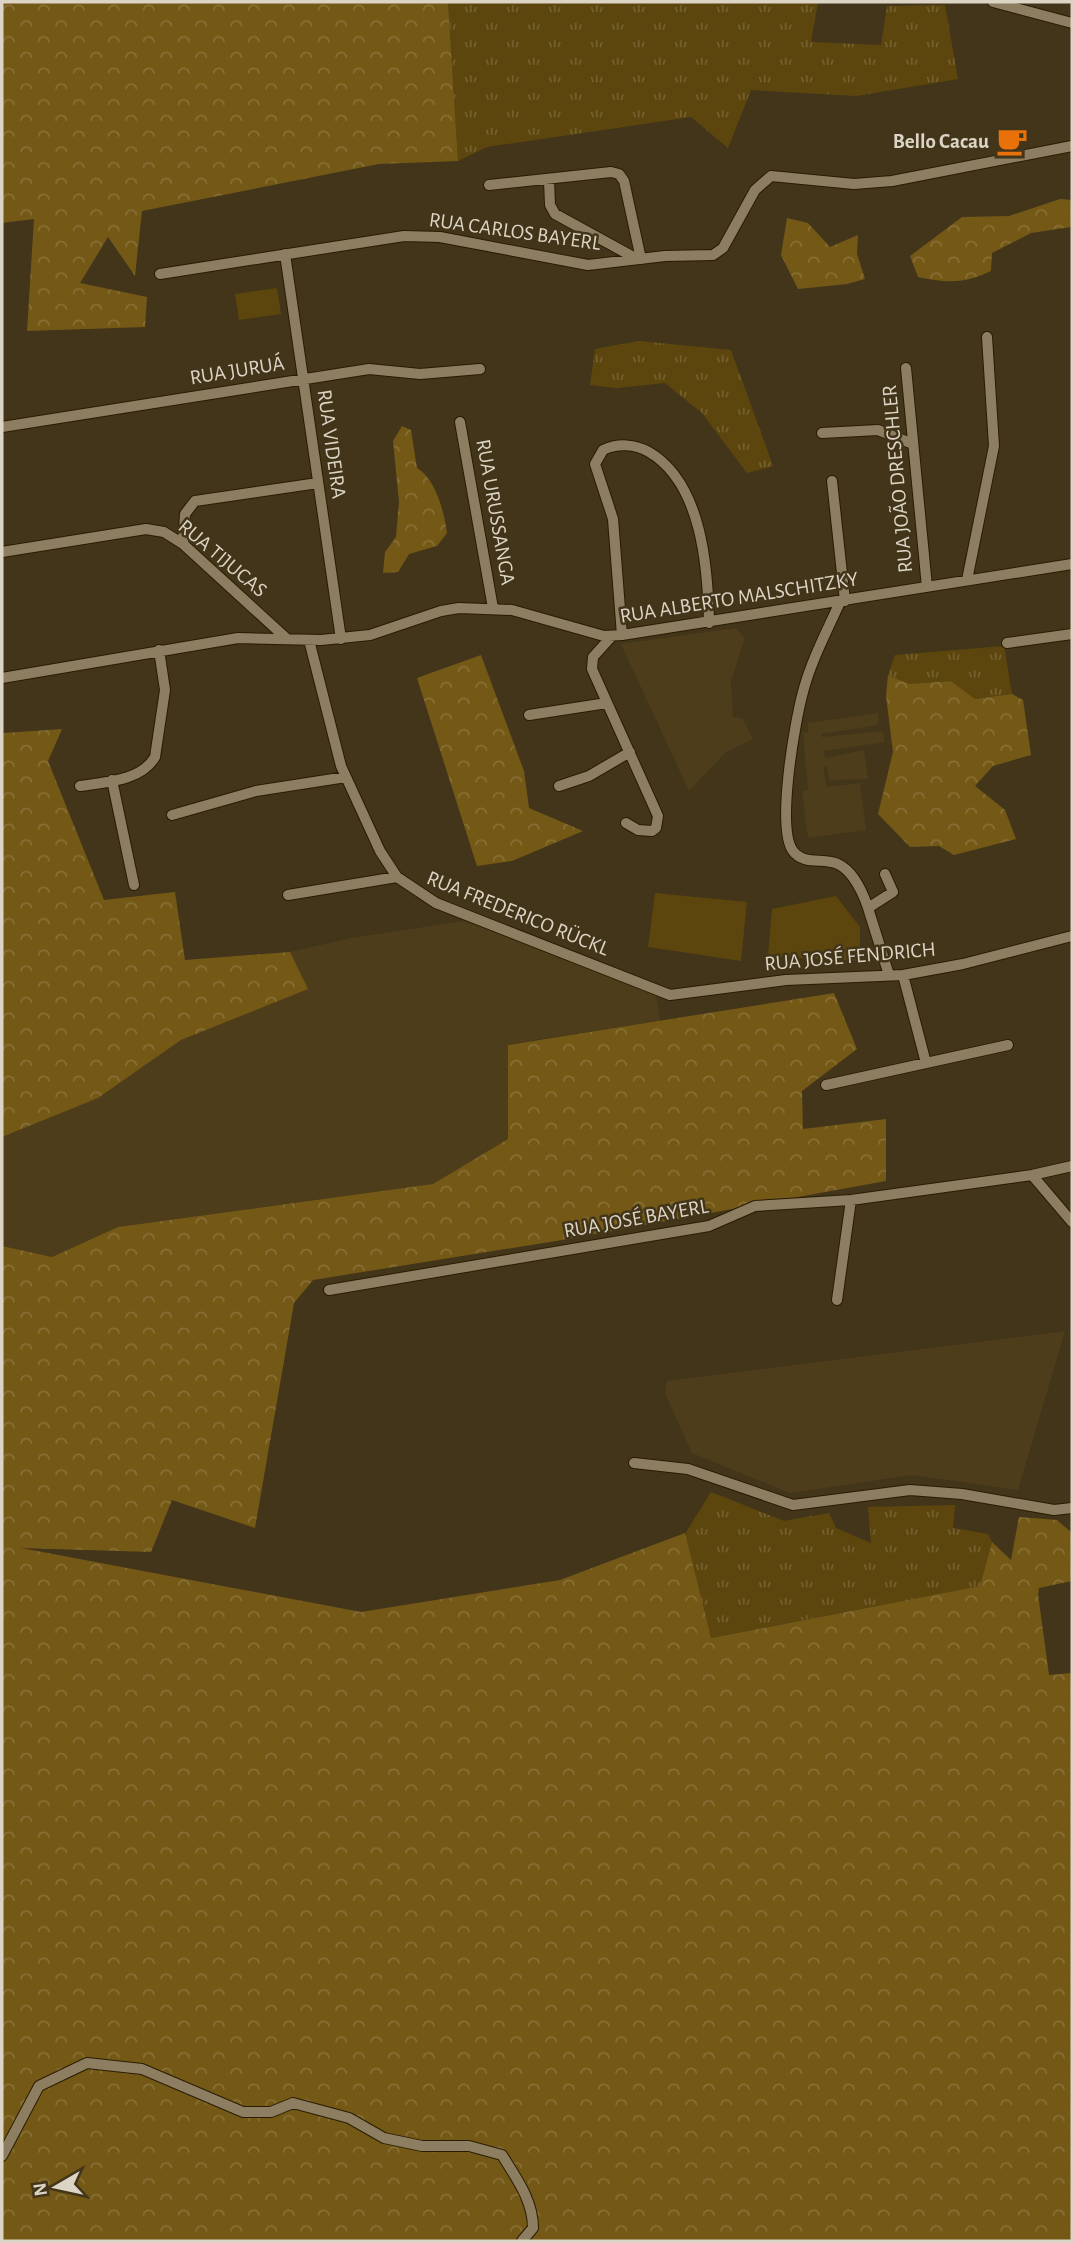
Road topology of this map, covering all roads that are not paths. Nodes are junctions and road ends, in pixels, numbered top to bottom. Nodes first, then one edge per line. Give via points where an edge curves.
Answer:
1 (993, 2) edge
2 (1010, 3) edge
3 (1072, 23) edge
4 (1072, 146) edge
5 (549, 180) junction
6 (489, 185) dead end
7 (285, 254) junction
8 (639, 259) junction
9 (160, 274) dead end
10 (987, 337) dead end
11 (906, 368) dead end
12 (480, 369) dead end
13 (303, 379) junction
14 (460, 422) dead end
15 (2, 427) edge
16 (822, 433) dead end
17 (913, 444) junction
18 (832, 481) dead end
19 (318, 483) junction
20 (183, 544) junction
21 (2, 552) edge
22 (1072, 564) edge
23 (967, 580) junction
24 (927, 587) junction
25 (842, 601) junction
26 (493, 608) junction
27 (709, 623) junction
28 (1072, 634) edge
29 (617, 636) junction
30 (286, 638) junction
31 (341, 639) junction
32 (309, 640) junction
33 (1007, 643) dead end
34 (159, 650) junction
35 (2, 678) edge
36 (607, 703) junction
37 (529, 715) dead end
38 (630, 752) junction
39 (345, 777) junction
40 (112, 780) junction
41 (80, 786) dead end
42 (559, 786) dead end
43 (172, 816) dead end
44 (626, 823) dead end
45 (885, 874) dead end
46 (397, 877) junction
47 (134, 885) dead end
48 (288, 895) dead end
49 (868, 908) junction
50 (1072, 936) edge
51 (889, 975) junction
52 (903, 975) junction
53 (670, 995) joint
54 (1008, 1045) dead end
55 (926, 1063) junction
56 (826, 1085) dead end
57 (1072, 1166) edge
58 (1032, 1175) junction
59 (851, 1200) junction
60 (1072, 1222) edge
61 (329, 1290) dead end
62 (837, 1300) dead end
63 (634, 1463) dead end
64 (1072, 1508) edge
65 (2, 2156) edge
66 (522, 2241) edge

1 - 2 street
2 - 3 street
4 - 8 street, RUA CARLOS BAYERL via 892,181 853,184 771,176 755,190 723,248 713,255
5 - 6 street
5 - 8 street via 555,214
5 - 8 street via 619,174
7 - 8 street, RUA CARLOS BAYERL via 422,235 574,263 605,265
7 - 9 street, RUA CARLOS BAYERL
7 - 13 street, RUA VIDEIRA
10 - 23 street via 994,446
11 - 17 street, RUA JOÃO DRESCHLER
12 - 13 street, RUA JURUÁ via 420,374 369,369
13 - 15 street, RUA JURUÁ
13 - 19 street, RUA VIDEIRA
14 - 26 street, RUA URUSSANGA
16 - 17 street via 878,430
17 - 24 street, RUA JOÃO DRESCHLER
18 - 25 street
19 - 20 street via 195,501 185,514
19 - 31 street, RUA VIDEIRA
20 - 21 street, RUA TIJUCAS via 164,532 146,529
20 - 30 street, RUA TIJUCAS
22 - 23 street, RUA ALBERTO MALSCHITZKY
23 - 24 street, RUA ALBERTO MALSCHITZKY
24 - 25 street, RUA ALBERTO MALSCHITZKY
25 - 27 street, RUA ALBERTO MALSCHITZKY
25 - 49 street via 807,679 788,779 786,836 797,855 809,861 838,863 848,871
26 - 29 street, RUA ALBERTO MALSCHITZKY
26 - 31 street, RUA ALBERTO MALSCHITZKY via 440,611 381,633
27 - 29 street, RUA ALBERTO MALSCHITZKY
27 - 29 street via 703,554 687,493 656,456 631,445 610,447 596,459 600,487 613,519
28 - 33 street
29 - 36 street via 592,661
30 - 32 street, RUA ALBERTO MALSCHITZKY
30 - 34 street, RUA ALBERTO MALSCHITZKY via 238,638
31 - 32 street, RUA ALBERTO MALSCHITZKY
32 - 39 street, RUA FREDERICO RÜCKL
34 - 35 street, RUA ALBERTO MALSCHITZKY
34 - 40 street via 165,690 155,757 140,772
36 - 37 street
36 - 38 street
38 - 42 street via 589,776
38 - 44 street via 658,822 656,828 645,832
39 - 43 street via 256,791
39 - 46 street, RUA FREDERICO RÜCKL
40 - 41 street
40 - 47 street
45 - 49 street via 893,892
46 - 48 street
46 - 53 street, RUA FREDERICO RÜCKL via 436,903
49 - 51 street
50 - 52 street, RUA JOSÉ FENDRICH
51 - 52 street, RUA JOSÉ FENDRICH
51 - 53 street, RUA JOSÉ FENDRICH via 786,980
52 - 55 street
54 - 55 street
55 - 56 street
57 - 58 street, RUA JOSÉ BAYERL
58 - 59 street, RUA JOSÉ BAYERL
58 - 60 street
59 - 61 street, RUA JOSÉ BAYERL via 755,1206 709,1226
59 - 62 street
63 - 64 street via 688,1469 793,1505 910,1490 962,1493 1054,1510
65 - 66 street via 39,2086 87,2063 142,2069 243,2112 271,2112 293,2103 349,2118 384,2138 422,2146 469,2146 502,2155 533,2215 533,2228

